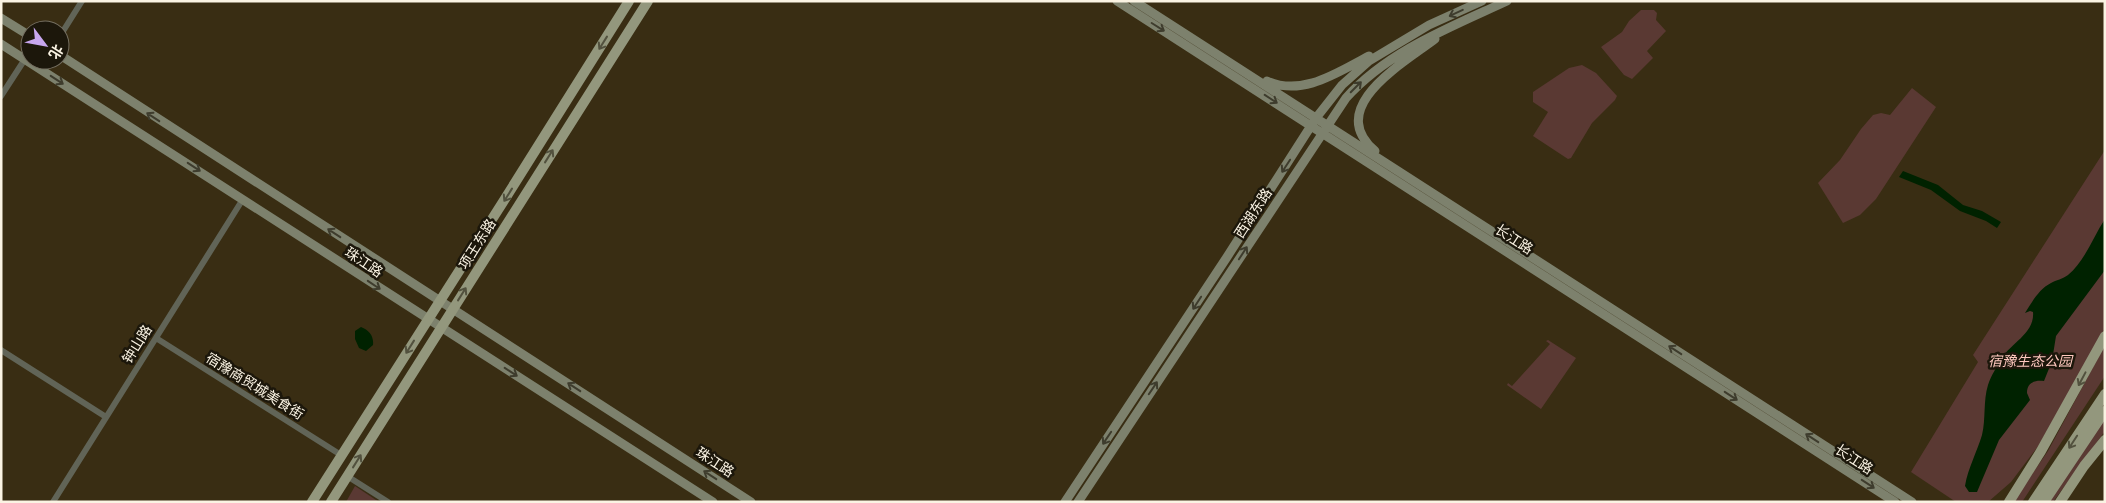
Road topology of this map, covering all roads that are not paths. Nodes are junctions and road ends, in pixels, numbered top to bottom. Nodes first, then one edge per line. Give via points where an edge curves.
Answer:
1 (82, 1) edge
2 (628, 1) edge
3 (1117, 1) edge
4 (1134, 1) edge
5 (1482, 1) edge
6 (1507, 1) edge
7 (644, 2) edge
8 (1, 18) edge
9 (70, 20) edge
10 (1430, 25) junction
11 (1454, 26) junction
12 (20, 30) edge
13 (1, 44) edge
14 (20, 56) edge
15 (70, 61) edge
16 (20, 67) edge
17 (42, 70) edge
18 (1243, 70) junction
19 (1, 96) edge
20 (1314, 122) junction
21 (1324, 129) junction
22 (1404, 175) junction
23 (243, 199) junction
24 (439, 301) junction
25 (452, 310) junction
26 (428, 320) junction
27 (441, 328) junction
28 (2105, 336) edge
29 (156, 338) junction
30 (1, 350) edge
31 (2105, 394) edge
32 (2105, 411) edge
33 (106, 417) junction
34 (2105, 440) edge
35 (341, 454) junction
36 (2066, 462) junction
37 (347, 476) junction
38 (2010, 500) edge
39 (53, 502) edge
40 (312, 502) edge
41 (331, 502) edge
42 (388, 502) edge
43 (713, 502) edge
44 (751, 502) edge
45 (1065, 502) edge
46 (1078, 502) edge
47 (1895, 502) edge
48 (1912, 502) edge
49 (2033, 502) edge
50 (2044, 502) edge
51 (2060, 502) edge

1 - 9 street
2 -> 24 main road, 项王东路
3 -> 20 street, 长江路
4 - 18 street, 长江路
5 -> 10 street, 西湖东路
6 - 11 street, 西湖东路
25 -> 7 main road, 项王东路
8 - 12 street
10 - 18 street via 1323,80 1302,86 1279,86
10 - 20 street, 西湖东路 via 1369,61 1342,85
21 -> 11 street, 西湖东路 via 1346,98 1368,75
11 - 22 street via 1375,84 1362,104 1359,120 1365,140
13 - 14 street, 珠江路
24 -> 15 street, 珠江路
16 - 19 street
17 -> 23 street, 珠江路
18 - 20 street, 长江路
20 - 21 street, 长江路
20 -> 45 street, 西湖东路
21 - 22 street, 长江路
46 -> 21 street, 西湖东路
21 -> 47 street, 长江路
48 -> 22 street, 长江路
23 -> 26 street, 珠江路
23 - 29 street, 钟山路
24 - 25 street, 珠江路
24 - 26 main road, 项王东路
25 - 27 main road, 项王东路
44 -> 25 street, 珠江路
26 - 27 street, 珠江路
26 -> 35 main road, 项王东路
37 -> 27 main road, 项王东路
27 -> 43 street, 珠江路
28 -> 38 main road
29 - 33 street, 钟山路
29 - 35 street, 宿豫商贸城美食街
30 - 33 street
31 -> 36 main road
32 - 36 main road
33 - 39 street, 钟山路
34 - 51 main road
35 - 40 main road, 项王东路
36 - 49 main road
36 - 50 main road
37 - 41 main road, 项王东路
37 - 42 street

